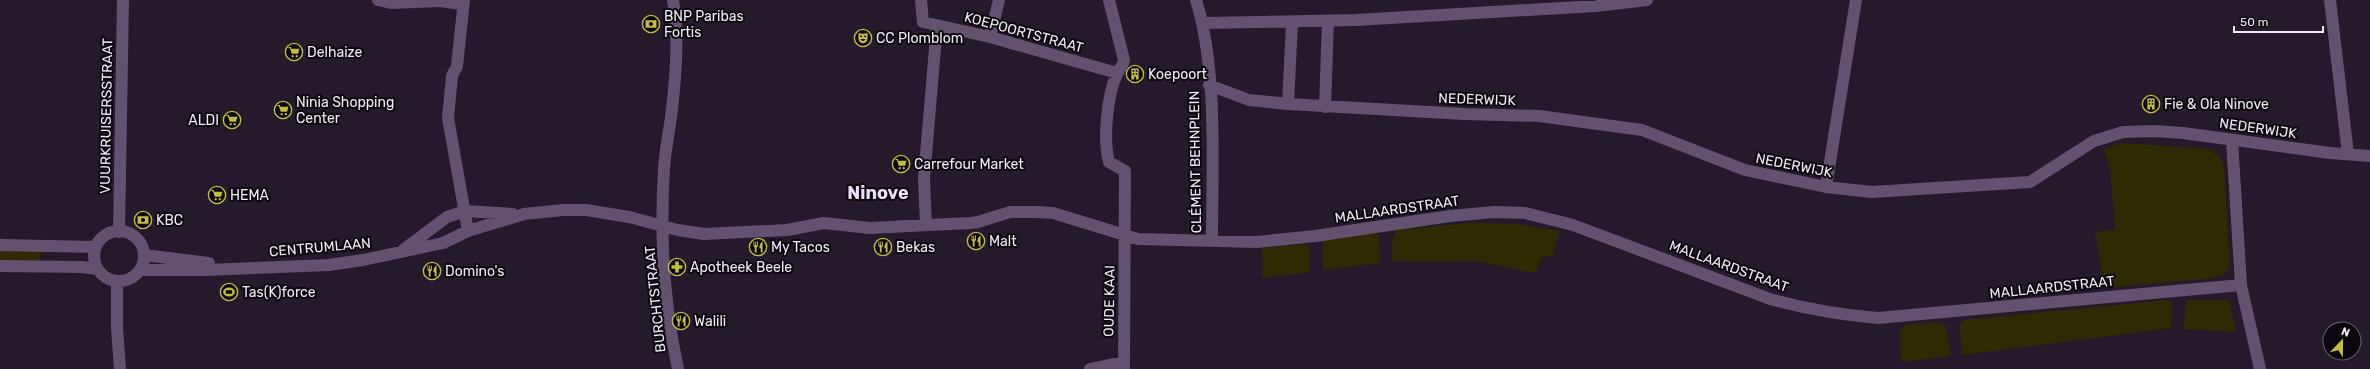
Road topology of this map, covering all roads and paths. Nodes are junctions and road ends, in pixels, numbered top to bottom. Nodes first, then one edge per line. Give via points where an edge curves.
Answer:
1 (123, 0) edge
2 (378, 0) edge
3 (672, 0) edge
4 (921, 0) edge
5 (999, 0) edge
6 (1109, 0) edge
7 (1196, 0) edge
8 (1646, 0) edge
9 (1856, 0) edge
10 (2330, 0) edge
11 (463, 2) edge
12 (1328, 21) junction
13 (1203, 23) junction
14 (1292, 23) junction
15 (937, 24) junction
16 (990, 37) junction
17 (1117, 73) junction
18 (1209, 86) junction
19 (1288, 104) junction
20 (1324, 107) junction
21 (2232, 140) junction
22 (2348, 154) junction
23 (2370, 156) edge
24 (1826, 188) junction
25 (465, 211) junction
26 (524, 214) junction
27 (926, 225) junction
28 (664, 226) junction
29 (468, 231) junction
30 (119, 232) junction
31 (1126, 234) junction
32 (1212, 240) junction
33 (0, 245) edge
34 (96, 247) junction
35 (399, 254) junction
36 (144, 255) junction
37 (0, 266) edge
38 (244, 268) junction
39 (97, 269) junction
40 (140, 270) junction
41 (117, 281) junction
42 (2241, 285) junction
43 (1123, 366) edge
44 (120, 369) edge
45 (678, 369) edge
46 (1090, 369) edge
47 (2260, 369) edge

1 - 30 street, VUURKRUISERSSTRAAT
2 - 11 street via 391,3
3 - 28 street, BURCHTSTRAAT via 677,24 672,110 664,170
4 - 15 street, KOEPOORTSTRAAT via 922,22
5 - 16 street
6 - 17 street via 1124,60
7 - 13 street, CLÉMENT BEHNPLEIN
8 - 12 street via 1596,6
9 - 24 street
10 - 22 street
11 - 25 street via 457,66 452,76 448,118
12 - 14 street
12 - 20 street
13 - 14 street
13 - 18 street, CLÉMENT BEHNPLEIN
14 - 19 street
15 - 16 street, KOEPOORTSTRAAT
15 - 27 street via 924,178
16 - 17 street, KOEPOORTSTRAAT
17 - 31 street, OUDE KAAI via 1108,115 1105,146 1109,162 1125,171
18 - 19 street, NEDERWIJK via 1249,100
18 - 32 street, CLÉMENT BEHNPLEIN via 1212,135
19 - 20 street, NEDERWIJK
20 - 24 street, NEDERWIJK via 1539,116 1642,130 1745,170
21 - 22 street, NEDERWIJK
21 - 24 street, NEDERWIJK via 2154,131 2123,132 2094,141 2030,182 1872,192
21 - 42 street
22 - 23 street, NEDERWIJK
25 - 26 street, CENTRUMLAAN
25 - 29 street
25 - 35 street, CENTRUMLAAN via 447,217
26 - 28 street, CENTRUMLAAN via 552,210 586,210
26 - 29 street, CENTRUMLAAN
27 - 28 street, CENTRUMLAAN via 869,228 824,223 787,230 704,234
27 - 31 street, CLÉMENT BEHNPLEIN via 978,222 1010,212 1037,212 1053,213
28 - 45 street, BURCHTSTRAAT via 667,288
29 - 35 street, CENTRUMLAAN via 444,243
30 - 34 street via 101,239
30 - 36 street via 138,240
31 - 32 street, CLÉMENT BEHNPLEIN via 1138,239
31 - 43 street, OUDE KAAI
32 - 42 street, MALLAARDSTRAAT via 1257,242 1450,216 1494,212 1525,213 1573,225 1770,299 1837,315 1878,318
33 - 34 street
34 - 39 street via 94,254
35 - 38 street, CENTRUMLAAN via 330,264
36 - 38 street, CENTRUMLAAN
36 - 40 street
37 - 39 street via 77,266
38 - 40 street, CENTRUMLAAN
39 - 41 street via 104,277
40 - 41 street via 129,280
41 - 44 street
42 - 47 street
43 - 46 street

